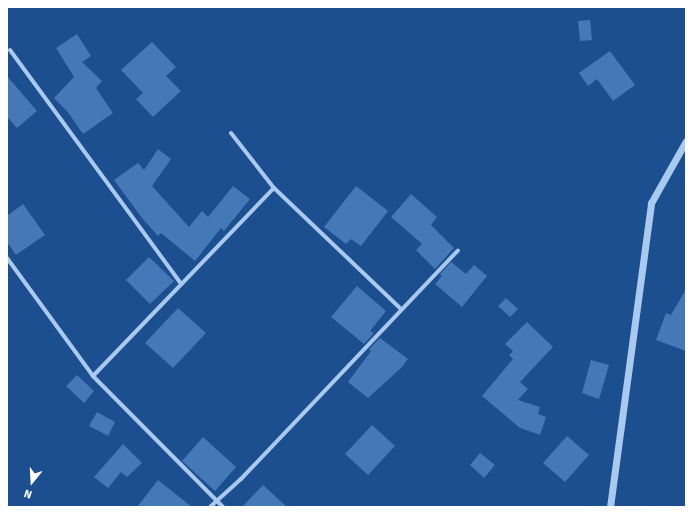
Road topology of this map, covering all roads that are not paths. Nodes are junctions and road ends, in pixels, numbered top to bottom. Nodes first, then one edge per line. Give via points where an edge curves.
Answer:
1 (10, 50) dead end
2 (231, 133) dead end
3 (686, 141) edge
4 (274, 188) junction
5 (458, 250) dead end
6 (7, 258) edge
7 (182, 284) junction
8 (401, 309) junction
9 (93, 376) junction
10 (216, 501) junction
11 (210, 507) edge
12 (223, 507) edge
13 (610, 507) edge

1 - 7 street
2 - 4 street
3 - 13 street via 651,203
4 - 7 street
4 - 8 street
5 - 8 street
6 - 9 street
7 - 9 street
8 - 10 street via 241,479
9 - 10 street
10 - 11 street
10 - 12 street

